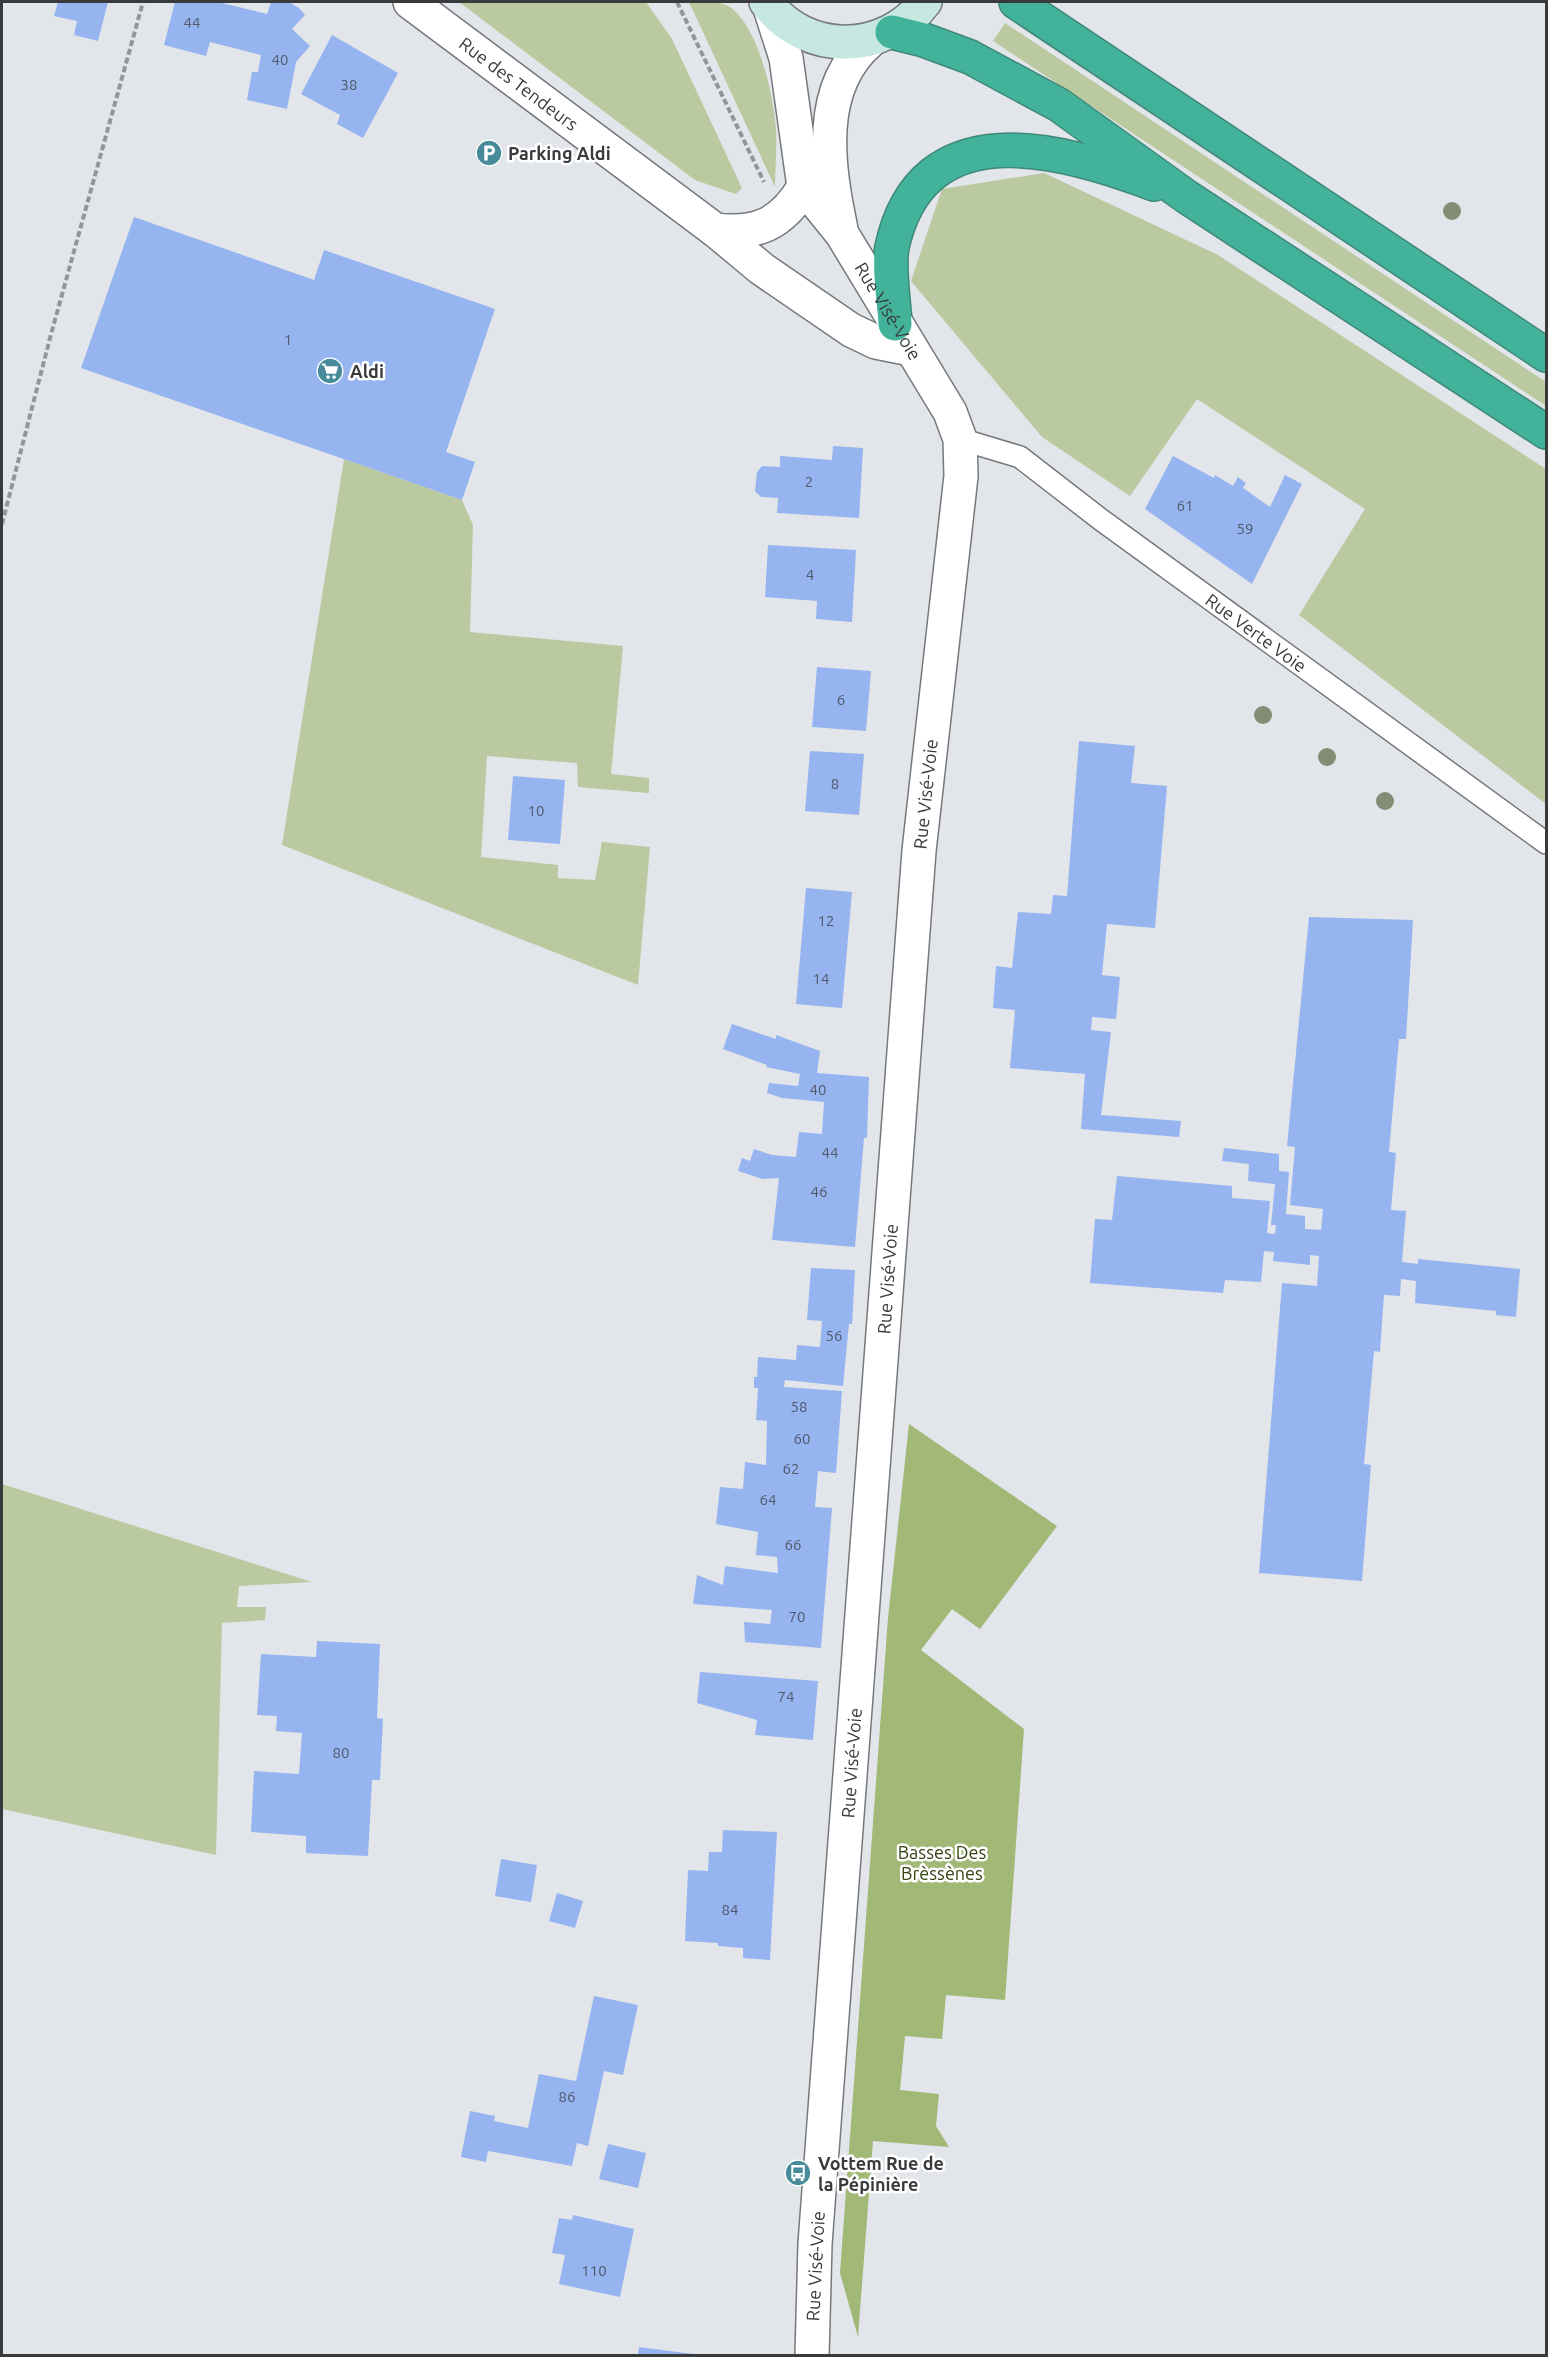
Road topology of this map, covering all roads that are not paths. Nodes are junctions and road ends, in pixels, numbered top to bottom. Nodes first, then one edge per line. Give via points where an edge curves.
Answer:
1 (410, 2) edge
2 (925, 2) edge
3 (1016, 2) edge
4 (768, 5) edge
5 (881, 36) junction
6 (804, 188) junction
7 (1187, 197) junction
8 (715, 230) junction
9 (842, 234) junction
10 (903, 337) junction
11 (1546, 355) edge
12 (1546, 432) edge
13 (960, 439) junction
14 (1546, 843) edge
15 (812, 2355) edge

1 - 8 street, Rue des Tendeurs
2 - 5 main road via 915,15
3 - 11 highway
4 - 5 main road via 801,33 818,39 844,43
4 - 6 street via 786,58
5 - 7 highway via 924,40 1011,78 1059,105
5 - 9 street, Rue Visé-Voie via 849,62 833,108 828,161
6 - 8 street via 794,204 762,228 742,232
6 - 9 street, Rue Visé-Voie
7 - 10 highway via 1080,159 1039,152 994,149 956,159 925,182 901,220 892,249
7 - 12 highway
8 - 10 street, Rue des Tendeurs via 762,269 851,330 876,342
9 - 10 street, Rue Visé-Voie
10 - 13 street, Rue Visé-Voie via 950,412
13 - 14 lane, Rue Verte Voie via 1020,457
13 - 15 street, Rue Visé-Voie via 961,476 919,851 817,2220

